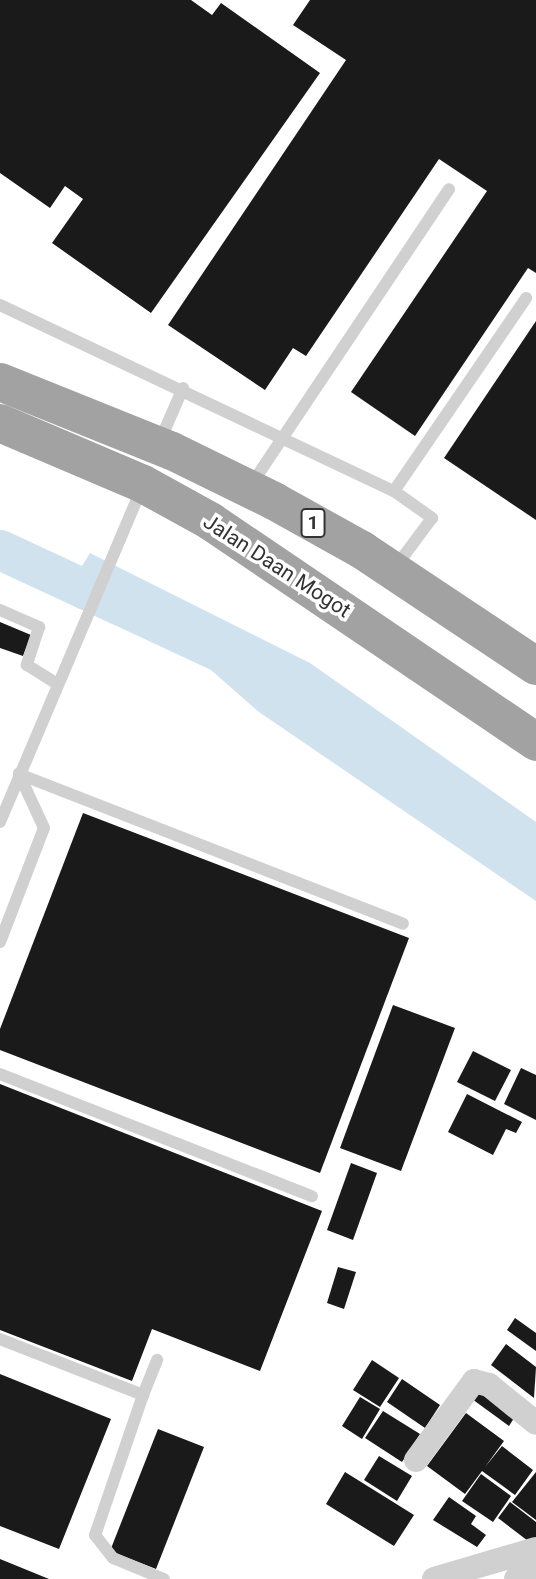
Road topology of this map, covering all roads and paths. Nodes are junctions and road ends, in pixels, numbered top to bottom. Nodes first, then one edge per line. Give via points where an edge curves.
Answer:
1 (449, 189) dead end
2 (526, 298) dead end
3 (0, 305) edge
4 (0, 382) edge
5 (183, 388) junction
6 (0, 424) edge
7 (283, 434) junction
8 (158, 445) junction
9 (249, 489) junction
10 (394, 491) junction
11 (137, 499) junction
12 (393, 571) junction
13 (0, 610) edge
14 (536, 666) edge
15 (58, 684) junction
16 (536, 741) edge
17 (19, 774) junction
18 (0, 822) edge
19 (403, 924) dead end
20 (0, 942) edge
21 (0, 1074) edge
22 (312, 1196) dead end
23 (0, 1339) edge
24 (157, 1360) dead end
25 (143, 1395) junction
26 (536, 1423) edge
27 (416, 1460) dead end
28 (536, 1549) edge
29 (497, 1570) edge
30 (536, 1573) edge
31 (164, 1579) edge
32 (434, 1579) edge
33 (516, 1579) edge

1 - 7 lane
2 - 10 lane
3 - 5 lane
4 - 8 highway, 1
5 - 7 lane
5 - 8 lane
6 - 11 highway, Jalan Daan Mogot
7 - 9 lane
7 - 10 lane
8 - 9 highway, 1
9 - 12 highway, 1
10 - 12 lane via 432,518
11 - 15 lane
11 - 16 highway, Jalan Daan Mogot via 269,558
12 - 14 highway, 1
13 - 15 lane via 39,627 27,665
15 - 17 lane
17 - 18 lane
17 - 19 lane
17 - 20 lane via 44,828
21 - 22 lane
23 - 25 lane
24 - 25 lane
25 - 31 lane via 95,1535 113,1558
26 - 27 street via 489,1385 474,1381
28 - 29 street
29 - 32 street
30 - 33 street

